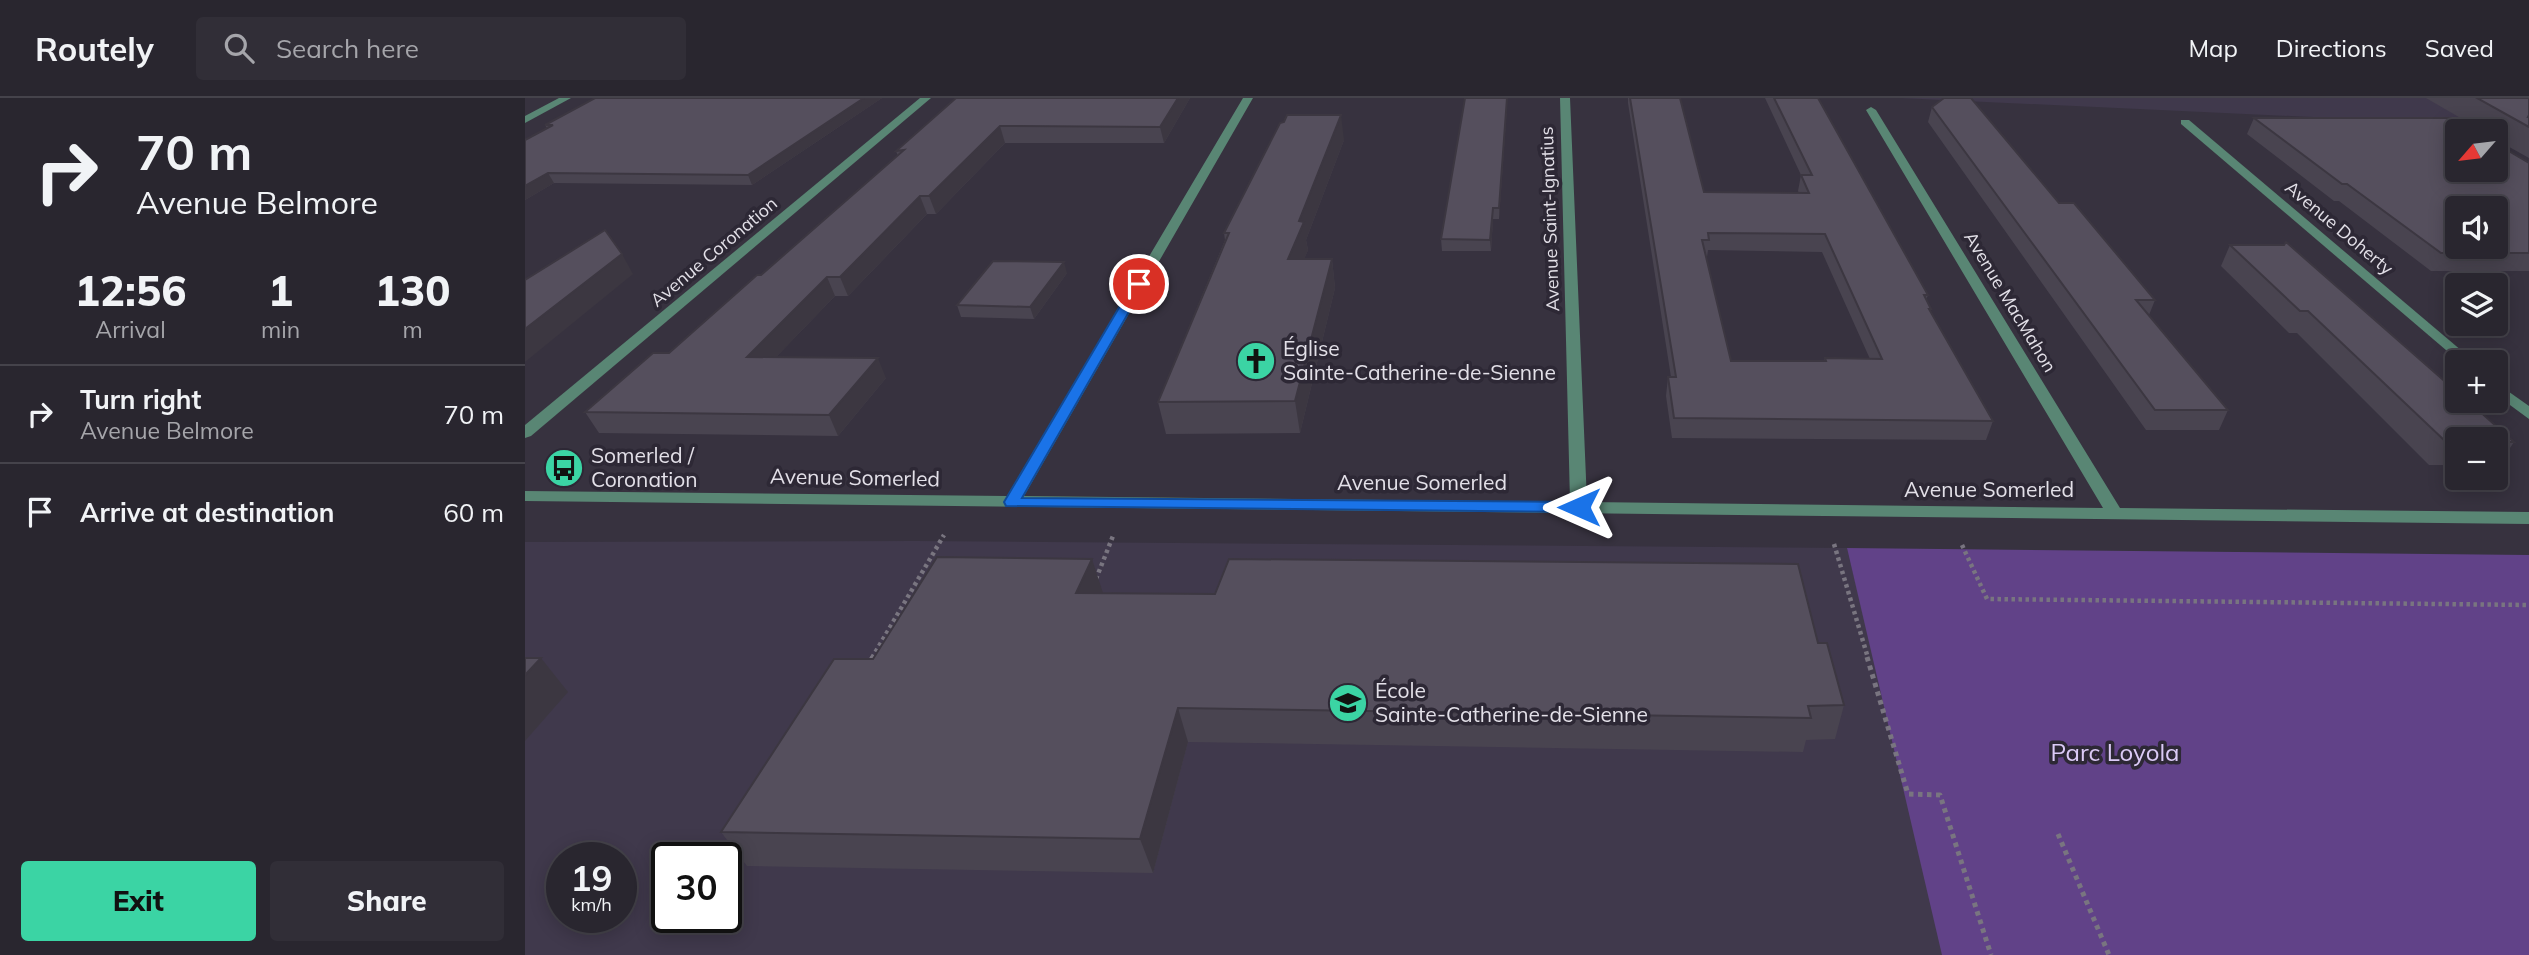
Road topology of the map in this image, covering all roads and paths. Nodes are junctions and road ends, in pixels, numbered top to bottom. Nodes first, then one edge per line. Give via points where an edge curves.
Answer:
1 (566, 98) edge
2 (926, 98) edge
3 (1248, 98) edge
4 (1565, 98) edge
5 (1871, 110) dead end
6 (525, 120) edge
7 (2185, 122) dead end
8 (2454, 350) edge
9 (2508, 397) edge
10 (2529, 414) edge
11 (525, 433) edge
12 (525, 496) edge
13 (1012, 502) junction
14 (1579, 507) junction
15 (2115, 514) junction
16 (2529, 518) edge
17 (946, 532) dead end
18 (1113, 536) dead end
19 (1834, 543) dead end
20 (1962, 544) dead end
21 (1094, 586) dead end
22 (913, 587) junction
23 (922, 587) edge
24 (2529, 605) edge
25 (878, 661) edge
26 (2058, 834) dead end
27 (1991, 955) edge
28 (2109, 955) edge

1 - 6 street
2 - 11 street, Avenue Coronation
3 - 13 street
4 - 14 street, Avenue Saint-Ignatius
5 - 15 street, Avenue MacMahon
7 - 8 street, Avenue Doherty
9 - 10 street
12 - 13 street, Avenue Somerled
13 - 14 street, Avenue Somerled
14 - 15 street, Avenue Somerled
15 - 16 street, Avenue Somerled
17 - 22 path
18 - 21 path
19 - 27 path via 1908,793 1940,795
20 - 24 path via 1987,599
22 - 23 path
22 - 25 path via 868,661
26 - 28 path

